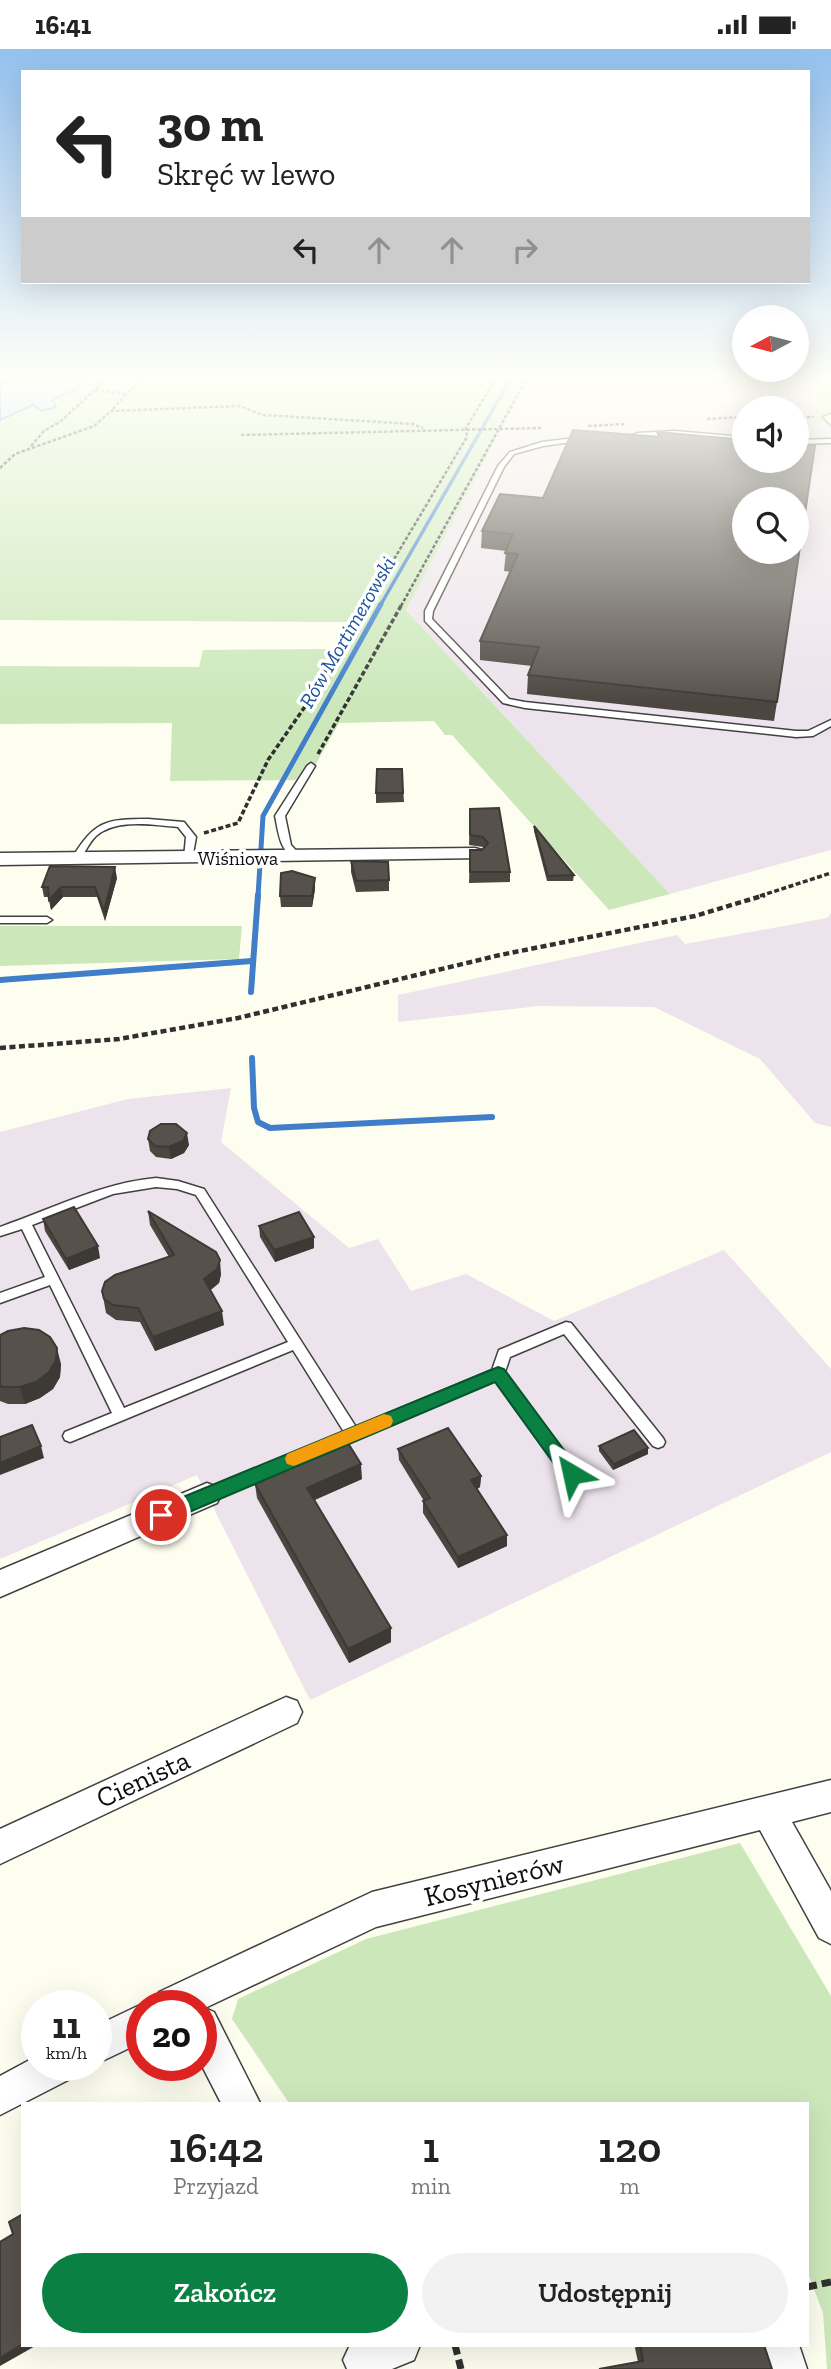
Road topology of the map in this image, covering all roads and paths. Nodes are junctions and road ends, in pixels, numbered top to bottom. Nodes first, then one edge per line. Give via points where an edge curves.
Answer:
1 (437, 486) edge
2 (467, 486) edge
3 (490, 486) edge
4 (831, 723) edge
5 (311, 766) joint
6 (191, 837) junction
7 (475, 854) edge
8 (297, 857) junction
9 (77, 858) junction
10 (190, 858) junction
11 (0, 859) edge
12 (831, 873) edge
13 (0, 920) edge
14 (47, 920) dead end
15 (0, 1048) edge
16 (25, 1223) junction
17 (0, 1232) edge
18 (53, 1279) junction
19 (0, 1298) edge
20 (295, 1344) junction
21 (498, 1373) junction
22 (121, 1416) junction
23 (353, 1434) junction
24 (70, 1436) dead end
25 (658, 1442) dead end
26 (572, 1474) dead end
27 (207, 1495) joint
28 (0, 1584) edge
29 (286, 1712) dead end
30 (831, 1795) edge
31 (768, 1811) junction
32 (0, 1847) edge
33 (831, 1926) edge
34 (217, 1993) edge
35 (217, 2060) edge
36 (29, 2081) edge
37 (0, 2096) edge
38 (240, 2102) edge
39 (831, 2282) edge
40 (809, 2287) edge
41 (456, 2347) edge
42 (779, 2347) edge
43 (461, 2369) edge
44 (786, 2369) edge

1 - 6 path via 342,639 313,695 268,759 238,823
2 - 5 path
3 - 4 lane via 428,619 506,701 796,734 810,734
5 - 8 lane via 280,816 286,846
6 - 9 lane via 181,824 110,825 94,833
6 - 10 lane
7 - 8 street, Wiśniowa
8 - 10 street, Wiśniowa
9 - 10 street, Wiśniowa
9 - 11 street, Wiśniowa
12 - 15 path via 698,916 474,960 284,1007 129,1037
13 - 14 lane
16 - 17 lane
16 - 18 lane
16 - 20 lane via 130,1184 186,1185 200,1192
18 - 19 lane
18 - 22 lane
20 - 22 lane
20 - 23 lane
21 - 23 lane
21 - 25 lane via 504,1354 566,1327
21 - 26 lane
22 - 24 lane
23 - 27 lane
27 - 28 street
29 - 32 street, Cienista
30 - 31 street, Kosynierów
31 - 33 street
31 - 34 street, Kosynierów via 372,1910
35 - 38 street
36 - 37 street
39 - 40 path
41 - 43 path
42 - 44 street

